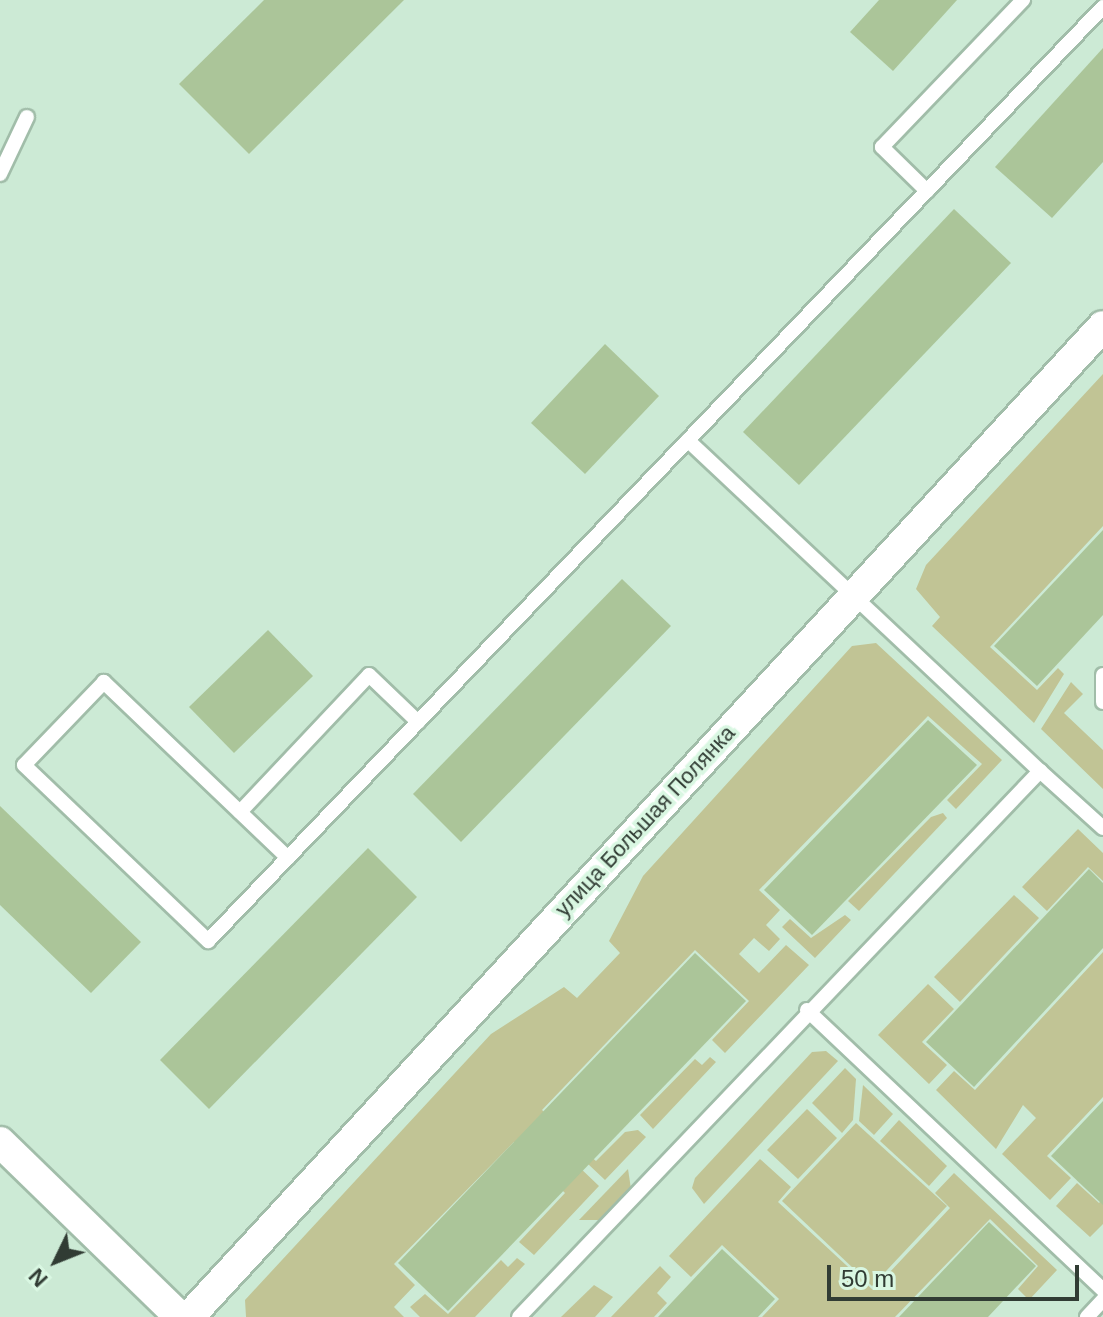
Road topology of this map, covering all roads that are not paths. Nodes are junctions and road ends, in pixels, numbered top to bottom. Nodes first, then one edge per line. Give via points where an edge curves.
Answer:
1 (1023, 0) edge
2 (1103, 7) edge
3 (27, 117) dead end
4 (0, 174) edge
5 (927, 191) junction
6 (1103, 326) edge
7 (688, 440) junction
8 (853, 595) junction
9 (1103, 675) edge
10 (1103, 702) edge
11 (418, 722) junction
12 (1040, 771) junction
13 (240, 812) junction
14 (1103, 828) edge
15 (288, 858) junction
16 (807, 1010) junction
17 (0, 1142) edge
18 (1103, 1290) edge
19 (1103, 1300) edge
20 (180, 1317) edge
21 (189, 1317) edge
22 (519, 1317) edge
23 (1087, 1317) edge

1 - 5 lane via 882,147
2 - 5 lane
3 - 4 lane
5 - 7 lane
6 - 8 street, улица Большая Полянка
7 - 8 lane
7 - 11 lane
8 - 12 lane
8 - 21 street, улица Большая Полянка
9 - 10 lane
11 - 13 lane via 369,675
11 - 15 lane
12 - 14 lane
12 - 16 lane
13 - 15 lane
13 - 15 lane via 104,682 24,765 208,941
16 - 18 lane
16 - 22 lane
17 - 20 street
19 - 23 lane

